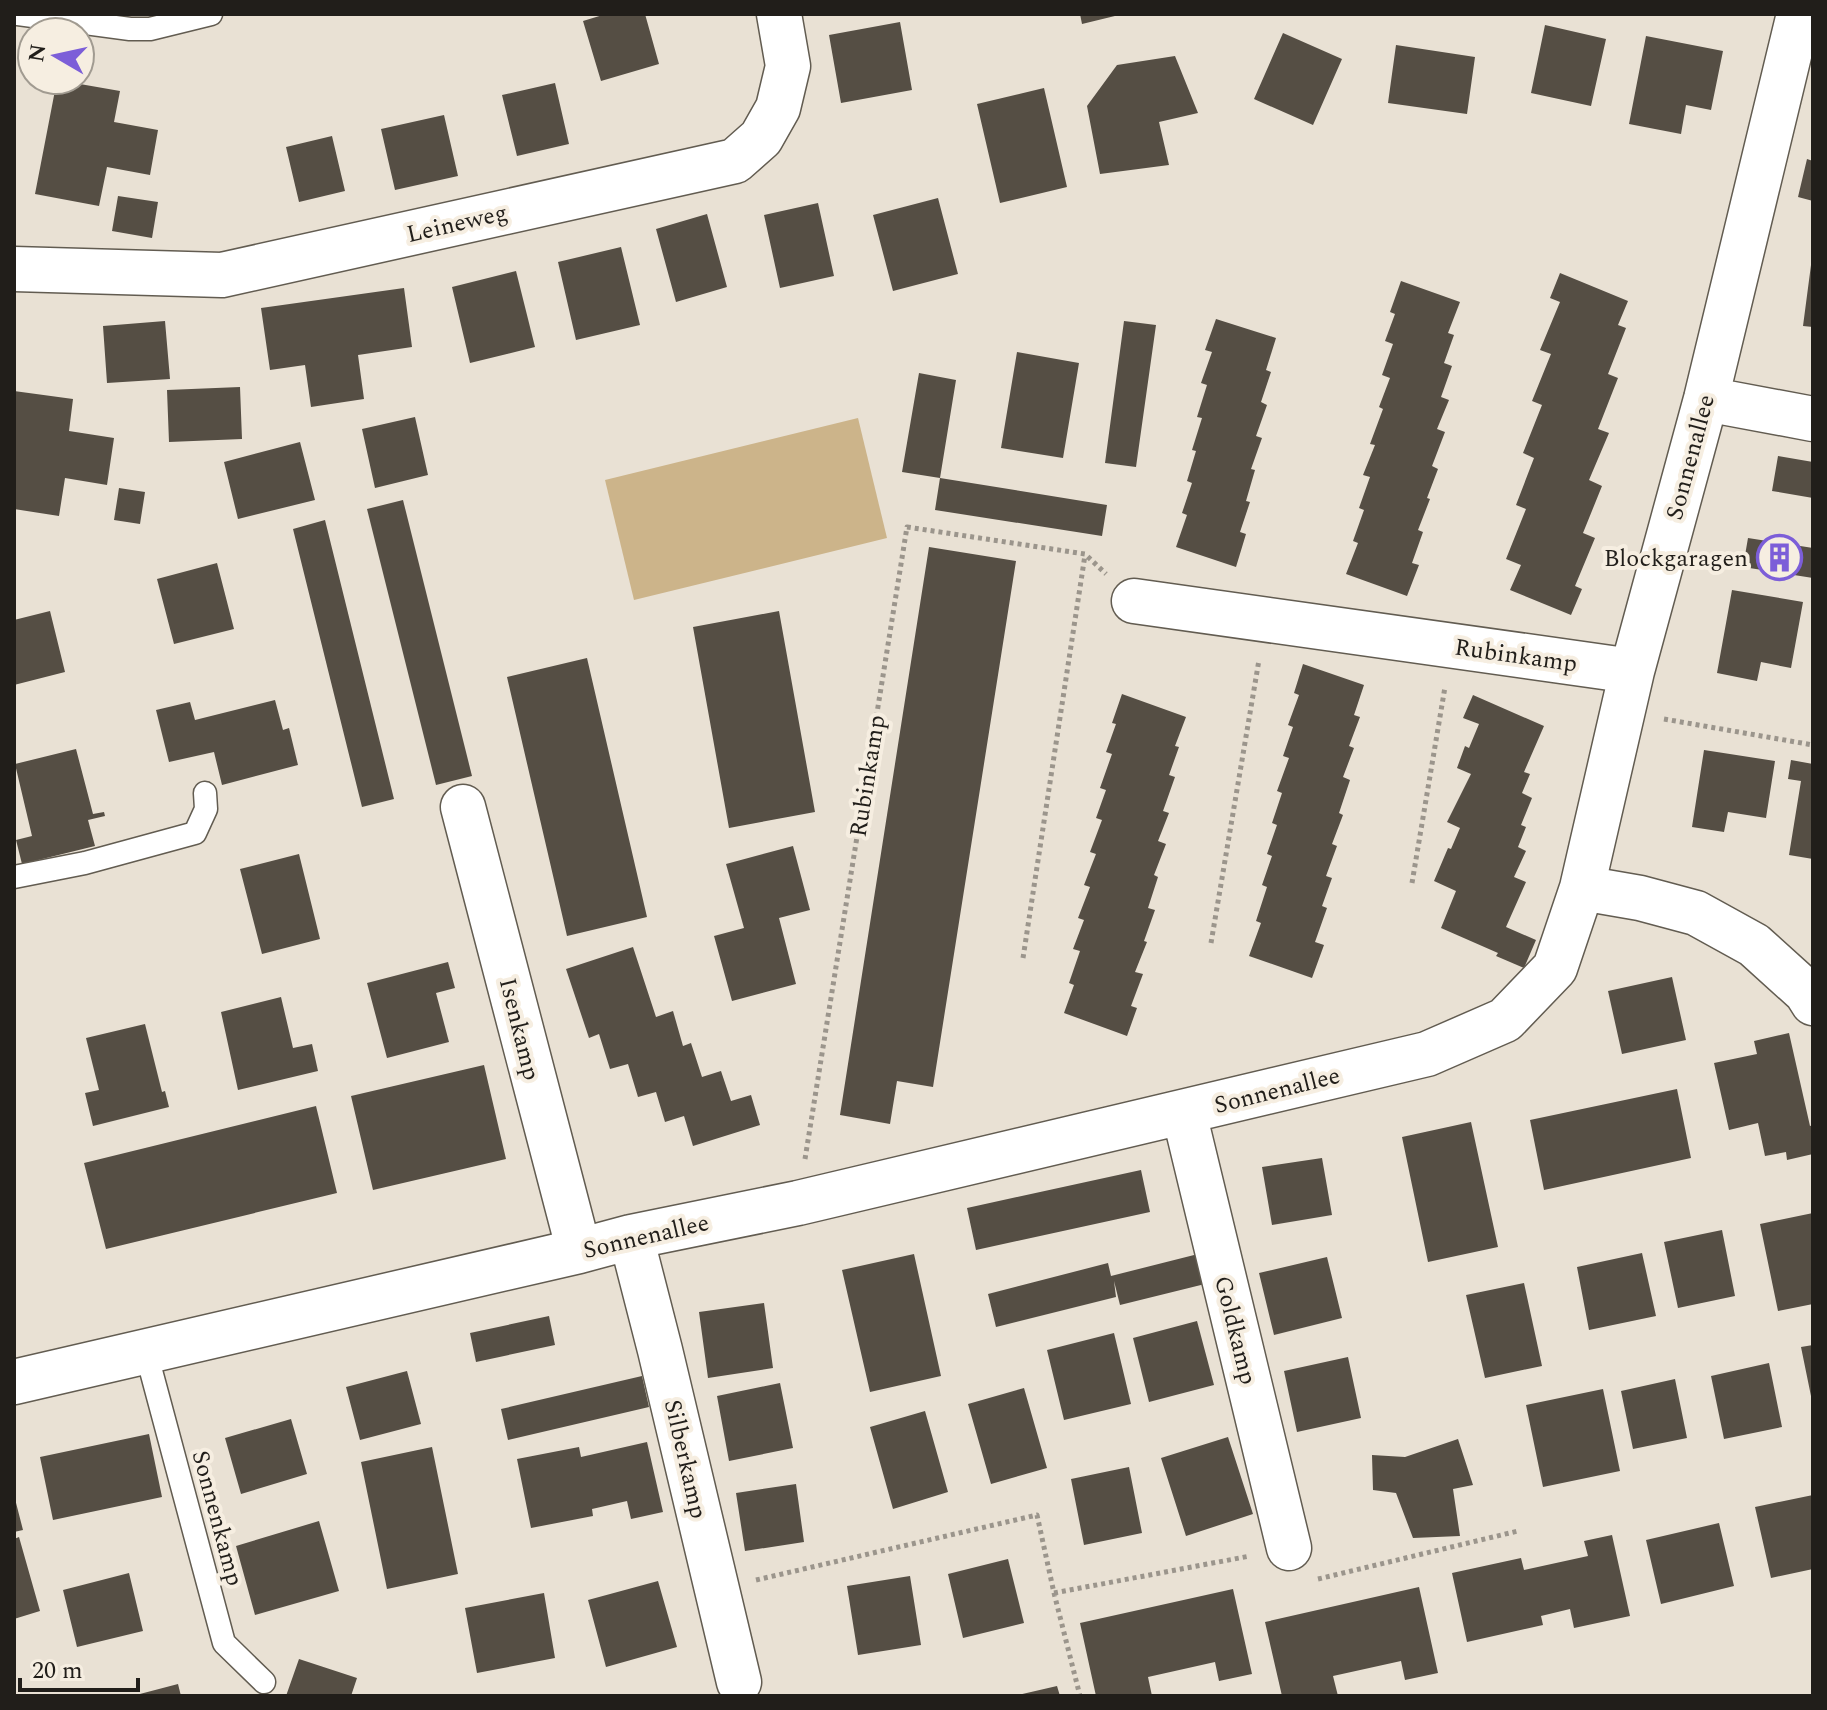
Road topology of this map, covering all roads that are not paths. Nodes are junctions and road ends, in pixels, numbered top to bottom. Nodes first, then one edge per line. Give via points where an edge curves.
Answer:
1 (18, 14) edge
2 (211, 14) edge
3 (779, 14) edge
4 (1799, 14) edge
5 (14, 269) edge
6 (1706, 399) junction
7 (1813, 419) edge
8 (1134, 601) road end
9 (1628, 692) junction
10 (205, 793) dead end
11 (463, 807) dead end
12 (14, 877) edge
13 (1582, 888) junction
14 (1813, 1003) edge
15 (1184, 1113) junction
16 (631, 1237) junction
17 (579, 1251) junction
18 (146, 1352) junction
19 (14, 1382) edge
20 (1289, 1548) road end
21 (264, 1682) dead end
22 (739, 1682) dead end

1 - 2 lane via 130,29
3 - 5 street, Leineweg via 788,66 778,108 761,138 735,161 222,275
4 - 6 street, Sonnenallee
6 - 7 street
6 - 9 street, Sonnenallee
8 - 9 street, Rubinkamp via 1452,647
9 - 13 street, Sonnenallee
10 - 12 lane via 206,809 195,833
11 - 17 street, Isenkamp
13 - 14 street via 1696,913 1754,945
13 - 15 street, Sonnenallee via 1555,968 1505,1020 1427,1054
15 - 16 street, Sonnenallee
15 - 20 street, Goldkamp
16 - 17 street, Sonnenallee
16 - 22 street, Silberkamp
17 - 18 street, Sonnenallee
18 - 19 street, Sonnenallee
18 - 21 lane, Sonnenkamp via 224,1643

